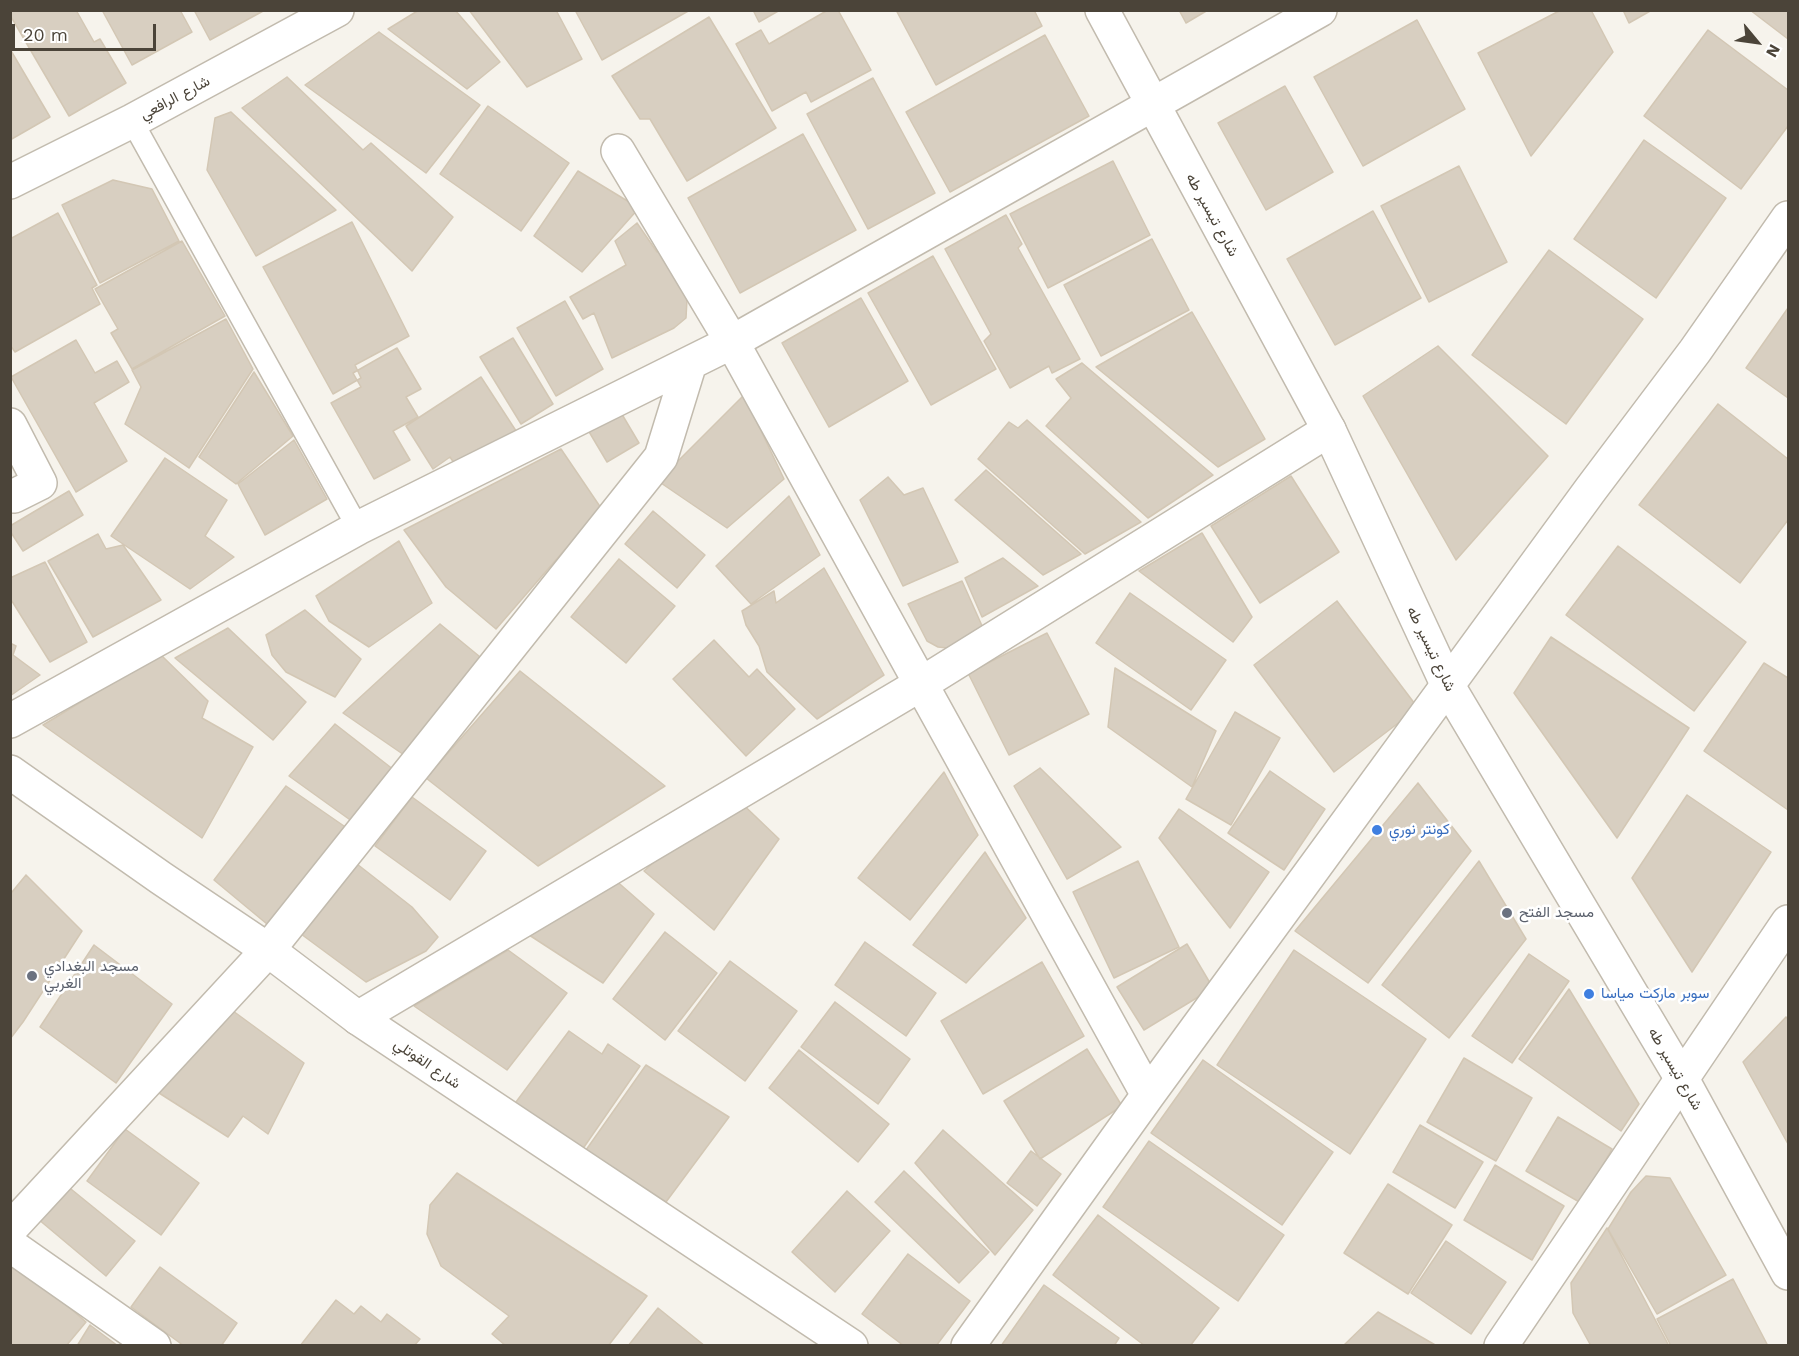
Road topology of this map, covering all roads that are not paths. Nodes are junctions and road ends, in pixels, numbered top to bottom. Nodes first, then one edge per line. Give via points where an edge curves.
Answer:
1 (337, 10) edge
2 (1102, 10) edge
3 (1320, 10) edge
4 (1152, 106) junction
5 (132, 121) junction
6 (618, 151) dead end
7 (10, 182) edge
8 (1788, 218) edge
9 (732, 342) junction
10 (690, 363) junction
11 (10, 425) edge
12 (1329, 430) junction
13 (14, 496) dead end
14 (358, 528) junction
15 (921, 684) junction
16 (1448, 686) junction
17 (10, 722) edge
18 (10, 772) edge
19 (1788, 922) edge
20 (267, 950) junction
21 (358, 1018) junction
22 (1682, 1079) junction
23 (1148, 1095) junction
24 (10, 1229) edge
25 (10, 1245) edge
26 (1788, 1273) edge
27 (154, 1346) edge
28 (850, 1346) edge
29 (968, 1346) edge
30 (1501, 1346) edge

1 - 5 street, شارع الرافعي
2 - 4 street, شارع تيسير طه
3 - 4 street
4 - 9 street
4 - 12 street, شارع تيسير طه
5 - 7 street, شارع الرافعي
5 - 14 lane
6 - 9 street
8 - 16 street
9 - 10 street
9 - 15 street
10 - 14 street
10 - 20 street via 661,457
11 - 13 street via 40,483
12 - 15 street
12 - 16 street, شارع تيسير طه
14 - 17 street
15 - 21 street
15 - 23 street
16 - 22 street, شارع تيسير طه
16 - 23 street
18 - 20 street, شارع القوتلي
19 - 22 street
20 - 21 street, شارع القوتلي
20 - 24 street
21 - 28 street, شارع القوتلي
22 - 26 street, شارع تيسير طه
22 - 30 street
23 - 29 street
25 - 27 street

